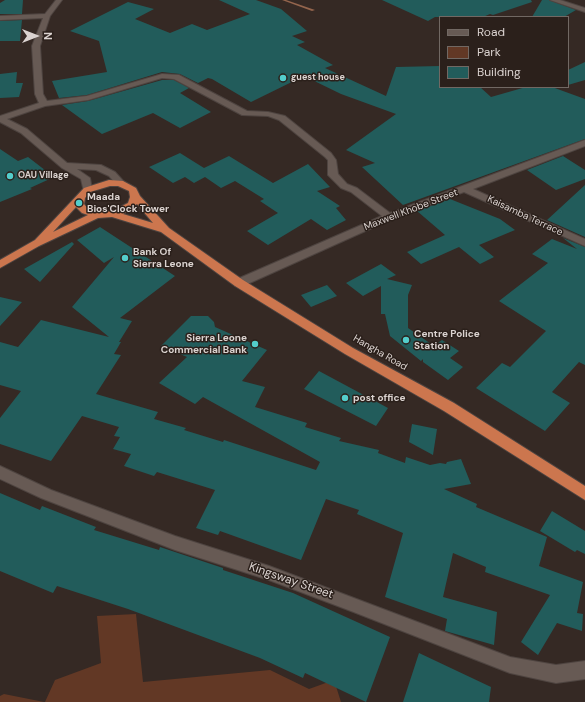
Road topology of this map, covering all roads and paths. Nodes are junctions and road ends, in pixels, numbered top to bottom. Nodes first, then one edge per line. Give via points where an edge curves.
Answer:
1 (59, 0) edge
2 (553, 0) edge
3 (585, 10) edge
4 (47, 16) junction
5 (0, 18) edge
6 (44, 104) junction
7 (0, 119) edge
8 (585, 143) edge
9 (65, 166) junction
10 (120, 184) junction
11 (466, 189) junction
12 (84, 193) junction
13 (135, 197) junction
14 (113, 214) junction
15 (96, 215) junction
16 (389, 217) junction
17 (165, 230) junction
18 (585, 243) edge
19 (35, 244) junction
20 (0, 265) edge
21 (239, 282) junction
22 (0, 472) edge
23 (585, 494) edge
24 (585, 670) edge

1 - 4 street
2 - 3 street
4 - 5 street
4 - 6 street via 36,46 39,94
6 - 7 street
6 - 16 street via 88,98 162,76 176,77 245,113 268,114 282,118 328,155 332,160 333,175 344,186 354,190
7 - 9 street via 24,131
8 - 11 street, Maxwell Khobe Street
9 - 10 street via 98,167 112,174
9 - 12 street via 85,178
10 - 12 highway via 109,183
10 - 13 highway, Hangha Road via 133,190
11 - 16 street, Maxwell Khobe Street
11 - 18 street, Kaisamba Terrace
12 - 15 highway via 79,205 85,211
12 - 19 highway
13 - 14 highway via 132,204
13 - 17 highway, Hangha Road
14 - 15 highway
14 - 17 highway, Hangha Road
15 - 19 highway
16 - 21 street, Maxwell Khobe Street
17 - 21 highway, Hangha Road
19 - 20 highway
21 - 23 highway, Hangha Road via 349,351 449,408
22 - 24 street, Kingsway Street via 46,494 175,543 269,573 510,665 556,674

